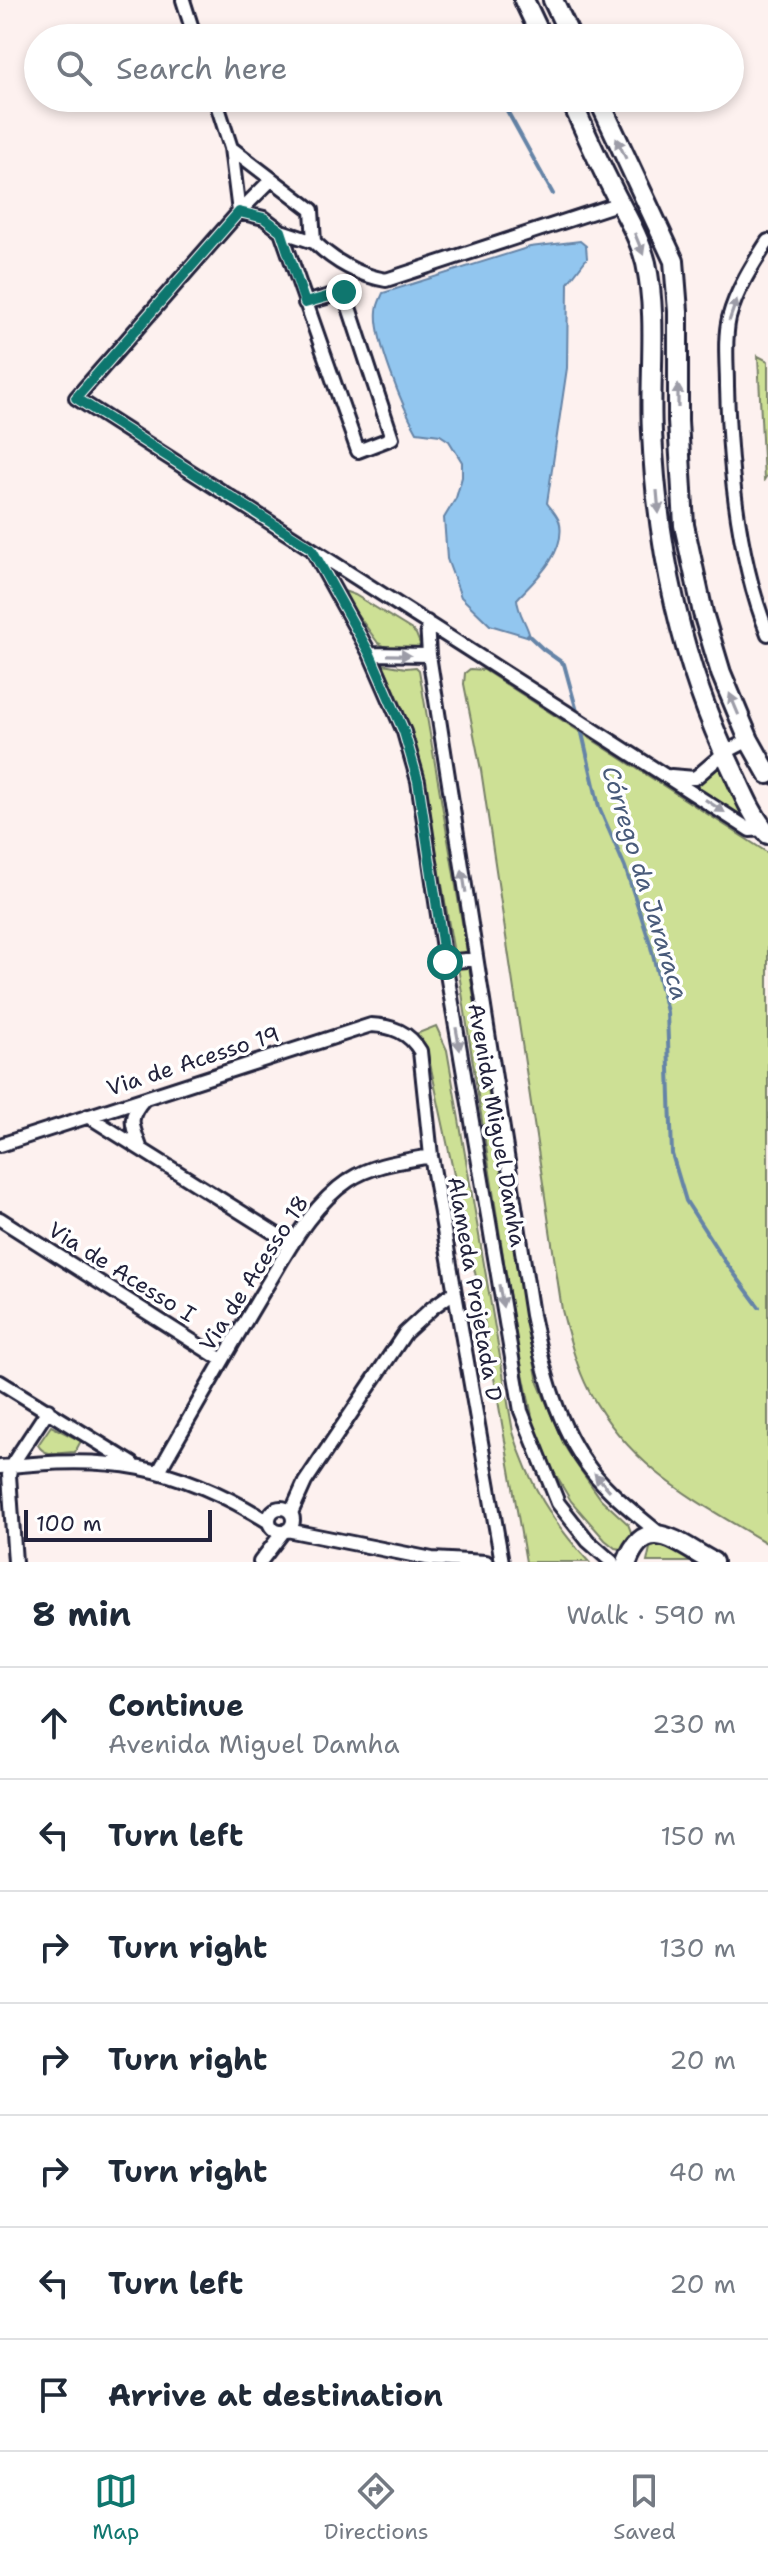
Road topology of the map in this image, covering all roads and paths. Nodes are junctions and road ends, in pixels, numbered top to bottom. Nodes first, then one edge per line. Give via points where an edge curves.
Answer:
1 (183, 0) edge
2 (524, 0) edge
3 (553, 0) edge
4 (191, 24) edge
5 (535, 24) edge
6 (564, 24) edge
7 (219, 112) edge
8 (577, 112) edge
9 (605, 112) edge
10 (231, 148) junction
11 (634, 174) junction
12 (271, 180) junction
13 (620, 203) junction
14 (649, 208) junction
15 (239, 212) junction
16 (281, 231) junction
17 (768, 241) edge
18 (314, 242) junction
19 (305, 303) junction
20 (311, 548) junction
21 (763, 606) edge
22 (427, 622) junction
23 (768, 634) edge
24 (370, 654) junction
25 (429, 655) junction
26 (749, 740) junction
27 (724, 753) junction
28 (768, 774) edge
29 (668, 775) junction
30 (767, 831) edge
31 (476, 959) junction
32 (445, 962) junction
33 (399, 1030) joint
34 (145, 1098) junction
35 (88, 1116) junction
36 (0, 1145) edge
37 (140, 1147) junction
38 (431, 1156) junction
39 (0, 1219) edge
40 (292, 1244) junction
41 (454, 1292) junction
42 (222, 1360) junction
43 (0, 1382) edge
44 (48, 1410) junction
45 (6, 1466) edge
46 (136, 1466) junction
47 (159, 1471) junction
48 (281, 1520) junction
49 (660, 1534) junction
50 (15, 1562) edge
51 (260, 1562) edge
52 (486, 1562) edge
53 (502, 1562) edge
54 (612, 1562) edge
55 (627, 1562) edge
56 (713, 1562) edge

1 - 4 street
2 - 5 street
3 - 6 street
7 - 10 street
8 - 13 street
11 -> 9 street
10 - 12 street
10 - 15 street
11 - 13 street
11 - 14 street
12 - 15 street
12 - 18 street via 312,210
13 - 14 street
13 - 18 street via 386,280 365,276
13 -> 27 street via 645,260 652,299 652,431 661,537 698,687
26 -> 14 street via 721,673 684,525 674,261
15 - 16 street via 264,218
15 - 20 street via 76,398
16 - 18 street
16 - 19 street
21 -> 17 street via 742,535 728,449 726,357 729,318
19 - 19 street via 344,292 392,438 358,451
20 - 22 street
20 - 24 street, Avenida Miguel Damha
21 - 23 street
22 - 25 street, Avenida Miguel Damha
22 - 29 street
24 -> 25 street
24 - 32 street, Avenida Miguel Damha via 404,732 418,781
31 -> 25 street, Avenida Miguel Damha
26 - 27 street
26 - 28 street
27 - 29 street via 695,778
27 - 30 street
29 -> 30 street via 750,830
31 - 32 street
49 -> 31 street, Avenida Miguel Damha via 590,1468 565,1426 542,1362
32 -> 54 street, Avenida Miguel Damha via 521,1411 558,1503
33 - 34 street, Via de Acesso 19 via 371,1025
33 - 38 street, Alameda Projetada D via 420,1051
34 - 35 street, Via de Acesso 19
34 - 37 street via 132,1123
35 - 36 street, Via de Acesso 19
35 - 37 street
37 - 40 street
38 - 40 street, Via de Acesso 18 via 372,1168 350,1179 320,1204
38 - 41 street, Alameda Projetada D
39 - 42 street, Via de Acesso I
40 - 42 street, Via de Acesso 18
41 - 48 street via 405,1333
41 - 53 street, Alameda Projetada D
42 - 47 street, Via de Acesso 18
43 - 44 street
44 - 45 street
44 - 46 street
45 - 46 street via 87,1461
45 - 50 street
46 - 47 street
47 - 48 street
48 - 51 street
48 - 52 street via 343,1543 432,1559
49 - 55 street via 637,1542
49 - 56 street, Avenida Miguel Damha

